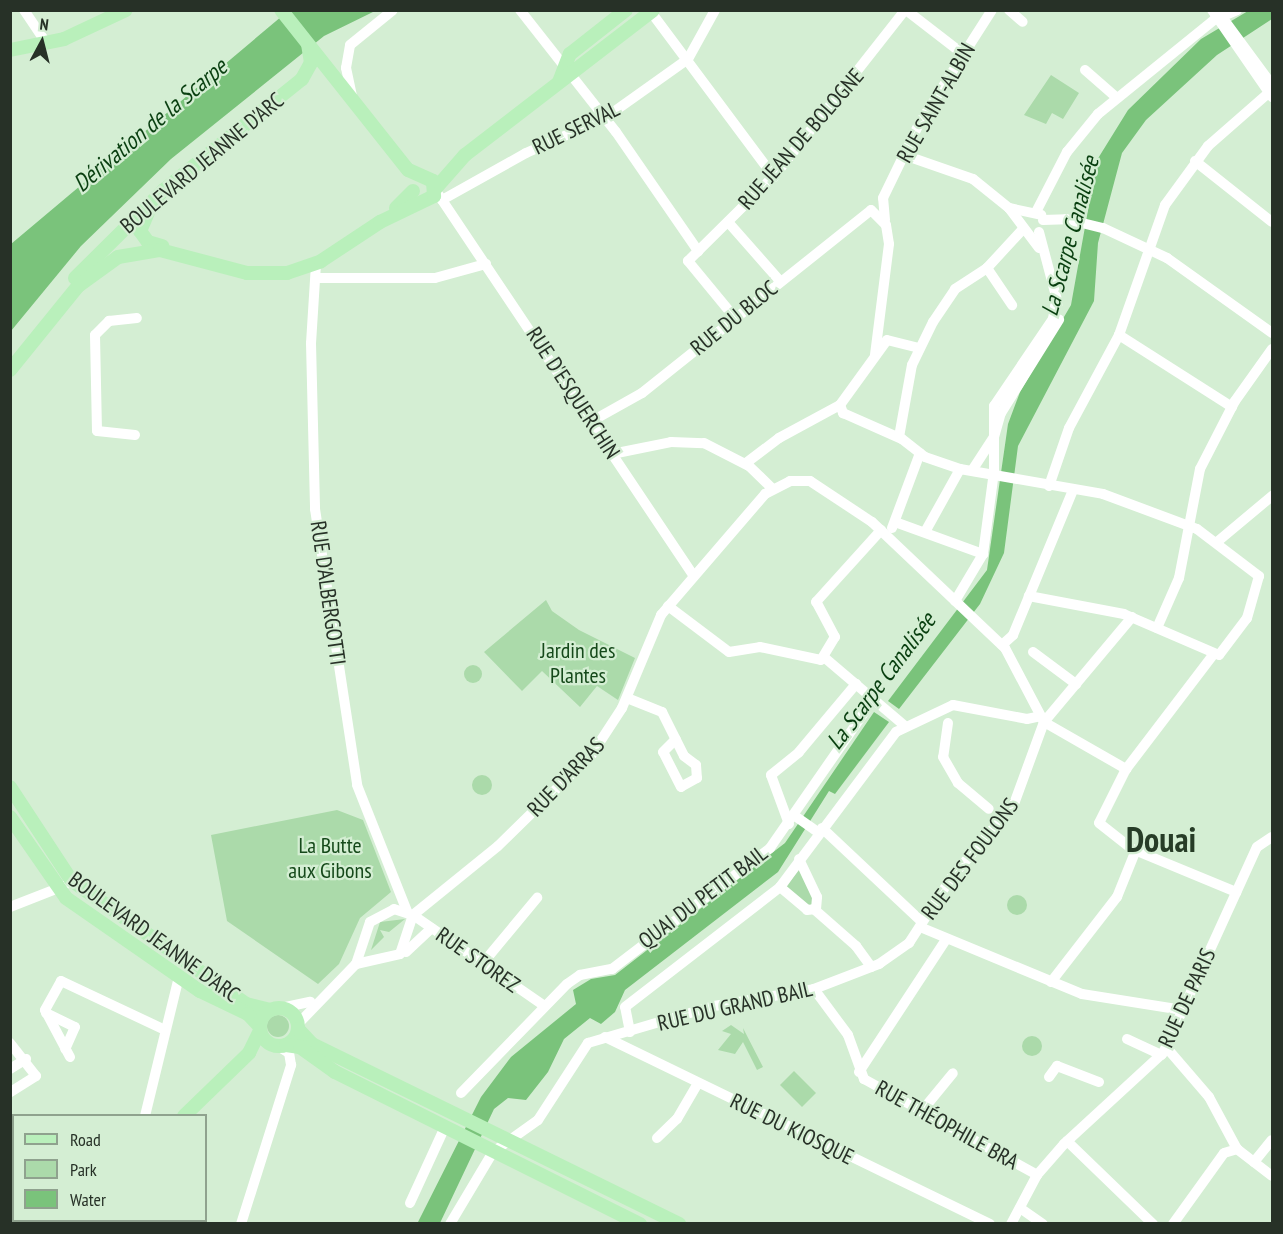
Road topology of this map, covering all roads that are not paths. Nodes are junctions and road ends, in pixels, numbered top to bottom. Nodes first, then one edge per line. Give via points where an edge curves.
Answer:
1 (24, 10) edge
2 (126, 10) edge
3 (281, 10) edge
4 (393, 10) edge
5 (520, 10) edge
6 (626, 10) edge
7 (715, 10) edge
8 (905, 10) edge
9 (992, 10) edge
10 (1008, 10) edge
11 (1238, 10) edge
12 (652, 11) edge
13 (1219, 19) edge
14 (1023, 22) dead end
15 (46, 44) junction
16 (10, 50) edge
17 (963, 54) junction
18 (313, 56) junction
19 (688, 60) junction
20 (1085, 70) dead end
21 (565, 75) junction
22 (329, 76) junction
23 (1270, 88) edge
24 (352, 96) junction
25 (1116, 97) junction
26 (605, 118) junction
27 (904, 155) junction
28 (1195, 162) junction
29 (774, 177) junction
30 (426, 190) junction
31 (1009, 208) junction
32 (448, 212) junction
33 (1036, 215) junction
34 (728, 222) junction
35 (1272, 222) edge
36 (886, 225) junction
37 (1024, 229) junction
38 (1039, 232) junction
39 (164, 246) junction
40 (1147, 248) junction
41 (698, 251) junction
42 (1041, 251) junction
43 (486, 264) junction
44 (987, 268) junction
45 (317, 271) junction
46 (780, 281) junction
47 (66, 289) junction
48 (1012, 305) dead end
49 (137, 318) dead end
50 (735, 318) junction
51 (1272, 333) edge
52 (1119, 334) junction
53 (919, 348) junction
54 (1272, 349) edge
55 (875, 355) junction
56 (10, 359) edge
57 (10, 370) edge
58 (840, 405) junction
59 (1232, 407) junction
60 (592, 420) junction
61 (135, 435) dead end
62 (899, 437) junction
63 (994, 437) junction
64 (920, 453) junction
65 (612, 454) junction
66 (746, 463) junction
67 (960, 469) junction
68 (973, 469) junction
69 (996, 472) junction
70 (1050, 486) junction
71 (772, 488) junction
72 (1073, 490) junction
73 (1272, 496) edge
74 (895, 522) junction
75 (1190, 526) junction
76 (912, 531) junction
77 (924, 532) junction
78 (884, 533) junction
79 (1217, 542) junction
80 (897, 545) junction
81 (983, 554) junction
82 (694, 576) junction
83 (1029, 596) junction
84 (957, 603) junction
85 (668, 606) junction
86 (1132, 617) junction
87 (1157, 628) junction
88 (1002, 645) junction
89 (1033, 652) dead end
90 (1217, 655) junction
91 (825, 658) junction
92 (856, 684) junction
93 (1076, 684) junction
94 (627, 698) junction
95 (876, 704) junction
96 (1042, 719) junction
97 (948, 723) dead end
98 (905, 726) junction
99 (676, 739) dead end
100 (1126, 769) junction
101 (10, 787) edge
102 (996, 815) junction
103 (10, 817) edge
104 (798, 821) junction
105 (820, 830) junction
106 (1271, 837) edge
107 (1136, 850) junction
108 (799, 859) junction
109 (71, 880) junction
110 (780, 887) junction
111 (58, 891) junction
112 (1236, 892) junction
113 (537, 898) dead end
114 (10, 907) edge
115 (815, 910) junction
116 (410, 913) junction
117 (921, 925) junction
118 (432, 928) junction
119 (945, 941) junction
120 (396, 957) junction
121 (483, 963) junction
122 (356, 964) junction
123 (871, 968) junction
124 (179, 977) junction
125 (1051, 982) junction
126 (814, 989) junction
127 (318, 998) junction
128 (543, 1005) junction
129 (275, 1009) junction
130 (1183, 1010) junction
131 (46, 1013) junction
132 (298, 1026) junction
133 (259, 1028) junction
134 (165, 1030) junction
135 (630, 1032) junction
136 (605, 1037) junction
137 (1127, 1039) dead end
138 (10, 1043) edge
139 (279, 1045) junction
140 (1163, 1051) junction
141 (26, 1059) junction
142 (10, 1069) edge
143 (232, 1071) junction
144 (335, 1072) junction
145 (859, 1072) junction
146 (953, 1073) dead end
147 (289, 1075) junction
148 (1049, 1077) dead end
149 (698, 1083) junction
150 (1106, 1088) junction
151 (10, 1092) edge
152 (461, 1093) dead end
153 (185, 1112) edge
154 (921, 1112) junction
155 (145, 1114) edge
156 (450, 1130) junction
157 (501, 1136) junction
158 (657, 1138) dead end
159 (1272, 1140) edge
160 (1067, 1141) junction
161 (488, 1149) junction
162 (1237, 1149) junction
163 (1254, 1162) junction
164 (1037, 1175) junction
165 (1272, 1176) edge
166 (410, 1203) dead end
167 (1020, 1208) junction
168 (986, 1222) edge
169 (241, 1224) edge
170 (450, 1224) edge
171 (640, 1224) edge
172 (679, 1224) edge
173 (1011, 1224) edge
174 (1043, 1224) edge
175 (1153, 1224) edge
176 (1173, 1224) edge

1 - 15 street
2 - 15 main road
3 - 18 main road
4 - 24 street via 350,45 346,74
5 - 21 street
6 - 21 main road via 572,52
7 - 19 street, RUE SERVAL
8 - 17 street
8 - 29 street, RUE JEAN DE BOLOGNE
9 - 17 street, RUE SAINT-ALBIN
10 - 14 street
11 - 13 street
12 - 19 street
12 - 21 main road
13 - 23 street
13 - 25 street
15 - 16 main road
17 - 27 street, RUE SAINT-ALBIN
18 - 22 main road, RUE D'ESQUERCHIN
18 - 24 main road, RUE D'ESQUERCHIN
18 - 47 main road, BOULEVARD JEANNE D'ARC via 298,82 164,190
19 - 26 street, RUE SERVAL
19 - 29 street
20 - 25 street
21 - 26 street
21 - 30 main road
22 - 30 main road, RUE D'ESQUERCHIN
22 - 39 main road, BOULEVARD JEANNE D'ARC via 314,78 291,94 145,214 139,227 143,237
23 - 28 street
24 - 30 main road, RUE D'ESQUERCHIN
25 - 33 street via 1074,141
26 - 30 street, RUE SERVAL
26 - 41 street
27 - 31 street via 966,175
27 - 36 street, RUE SAINT-ALBIN via 883,198
28 - 35 street
28 - 40 street via 1165,205
29 - 34 street, RUE JEAN DE BOLOGNE
30 - 32 street, RUE D'ESQUERCHIN
30 - 32 street, RUE D'ESQUERCHIN
30 - 39 main road via 292,266 247,268
30 - 45 main road
31 - 33 street
31 - 37 street
32 - 43 street, RUE D'ESQUERCHIN
33 - 37 street
33 - 38 street
33 - 40 street via 1103,228
34 - 41 street, RUE JEAN DE BOLOGNE
34 - 46 street
36 - 46 street, RUE DU BLOC via 873,211
36 - 55 street via 889,258
37 - 38 street
37 - 42 street
37 - 44 street
38 - 42 street
39 - 47 main road via 116,252
40 - 51 street via 1197,276
40 - 52 street
41 - 50 street, RUE JEAN DE BOLOGNE via 688,261
42 - 63 street via 1059,321 1001,413
43 - 45 street via 435,278
43 - 60 street, RUE D'ESQUERCHIN
44 - 48 street
44 - 53 street via 955,290
45 - 57 main road via 252,274 149,249 118,257 85,279
45 - 116 street, RUE D'ALBERGOTTI via 311,337 315,504 356,780
46 - 50 street, RUE DU BLOC
47 - 56 main road, BOULEVARD JEANNE D'ARC
49 - 61 street via 109,321 95,335 97,431
50 - 60 street, RUE DU BLOC via 642,393
52 - 59 street
52 - 70 street via 1069,428
53 - 55 street via 890,338
53 - 62 street
54 - 59 street
55 - 58 street
58 - 62 street via 843,413
58 - 66 street via 778,438
59 - 75 street via 1198,474
60 - 65 street, RUE D'ESQUERCHIN
62 - 64 street
63 - 68 street
63 - 69 street
64 - 67 street
64 - 74 street
65 - 66 street via 692,441 719,448
65 - 82 street, RUE D'ESQUERCHIN
66 - 71 street
67 - 68 street
67 - 77 street
68 - 69 street
69 - 70 street
69 - 81 street
70 - 72 street
71 - 78 street via 810,481
71 - 82 street, RUE D'ARRAS
72 - 75 street via 1110,496
72 - 83 street
73 - 79 street
74 - 76 street
74 - 78 street
75 - 79 street
75 - 87 street via 1179,578
76 - 77 street
76 - 80 street
77 - 81 street
78 - 80 street
78 - 91 street via 817,600 816,609 835,637
79 - 90 street via 1259,576 1247,618
80 - 84 street
81 - 84 street
82 - 85 street, RUE D'ARRAS
83 - 86 street
83 - 88 street via 1013,635
84 - 88 street
85 - 91 street via 714,645 736,653 760,647 808,661
85 - 94 street, RUE D'ARRAS
86 - 87 street
86 - 93 street
87 - 90 street
88 - 96 street
89 - 93 street
90 - 100 street
91 - 92 street
92 - 95 street
92 - 104 street via 797,754 770,778
93 - 96 street
94 - 99 street via 662,712
94 - 116 street, RUE D'ARRAS via 592,754 506,839
95 - 98 street
95 - 104 street, QUAI DU PETIT BAIL via 813,780
96 - 98 street via 952,707
96 - 100 street
96 - 102 street, RUE DES FOULONS via 1019,794
97 - 102 street via 943,757 958,783
98 - 105 street via 888,738
100 - 107 street via 1099,823
101 - 109 main road, BOULEVARD JEANNE D'ARC
102 - 117 street, RUE DES FOULONS
103 - 111 main road, BOULEVARD JEANNE D'ARC
104 - 105 street
104 - 128 street, QUAI DU PETIT BAIL via 753,862 605,972 580,975
105 - 108 street
105 - 117 street
106 - 112 street, RUE DE PARIS via 1258,844
107 - 112 street
107 - 125 street via 1117,897
108 - 110 street
108 - 115 street via 817,897
109 - 111 street
109 - 129 main road, BOULEVARD JEANNE D'ARC via 246,1004
110 - 115 street
110 - 135 street via 628,1004 623,1012
111 - 114 street
111 - 124 main road, BOULEVARD JEANNE D'ARC
112 - 130 street, RUE DE PARIS
113 - 121 street
115 - 123 street via 854,944
116 - 118 street, RUE STOREZ
116 - 120 street via 405,946
116 - 122 street via 394,909 373,918
117 - 119 street
117 - 123 street, RUE DU GRAND BAIL via 906,945
118 - 120 street
118 - 121 street, RUE STOREZ
119 - 125 street
119 - 145 street
120 - 122 street
121 - 128 street, RUE STOREZ
122 - 127 street
123 - 126 street, RUE DU GRAND BAIL
124 - 133 main road, BOULEVARD JEANNE D'ARC via 246,1012
124 - 134 street
125 - 130 street via 1110,1001
126 - 135 street, RUE DU GRAND BAIL via 714,1006
126 - 145 street via 848,1035
127 - 129 street
127 - 132 street
128 - 152 street
129 - 132 main road
129 - 133 main road
130 - 140 street, RUE DE PARIS
131 - 131 street via 75,1027 68,1053
131 - 134 street via 56,984 63,980
132 - 139 main road
132 - 157 main road via 312,1044
133 - 139 main road, BOULEVARD JEANNE D'ARC
133 - 143 main road via 251,1051
134 - 155 street
135 - 136 street, RUE DU GRAND BAIL
136 - 149 street, RUE DU KIOSQUE
136 - 157 street, RUE DU GRAND BAIL via 577,1053 538,1120
137 - 140 street
138 - 141 street
139 - 143 main road
139 - 144 main road via 302,1048
139 - 147 street via 290,1056
140 - 150 street, RUE DE PARIS
140 - 162 street via 1209,1097
141 - 142 street
141 - 151 street via 36,1076
143 - 153 main road
144 - 147 street via 303,1059
144 - 156 main road
145 - 154 street, RUE THÉOPHILE BRA
146 - 154 street
147 - 169 street
148 - 150 street via 1057,1066
149 - 158 street via 674,1123
149 - 168 street, RUE DU KIOSQUE
150 - 160 street, RUE DE PARIS
154 - 164 street, RUE THÉOPHILE BRA
156 - 161 main road
156 - 166 street
157 - 161 street, RUE DU GRAND BAIL
157 - 172 main road
159 - 163 street
160 - 164 street, RUE DE PARIS
160 - 175 street
161 - 170 street, RUE DU GRAND BAIL
161 - 171 main road
162 - 163 street
162 - 176 street via 1224,1153
163 - 165 street
164 - 167 street, RUE DE PARIS
167 - 173 street, RUE DE PARIS
167 - 174 street

